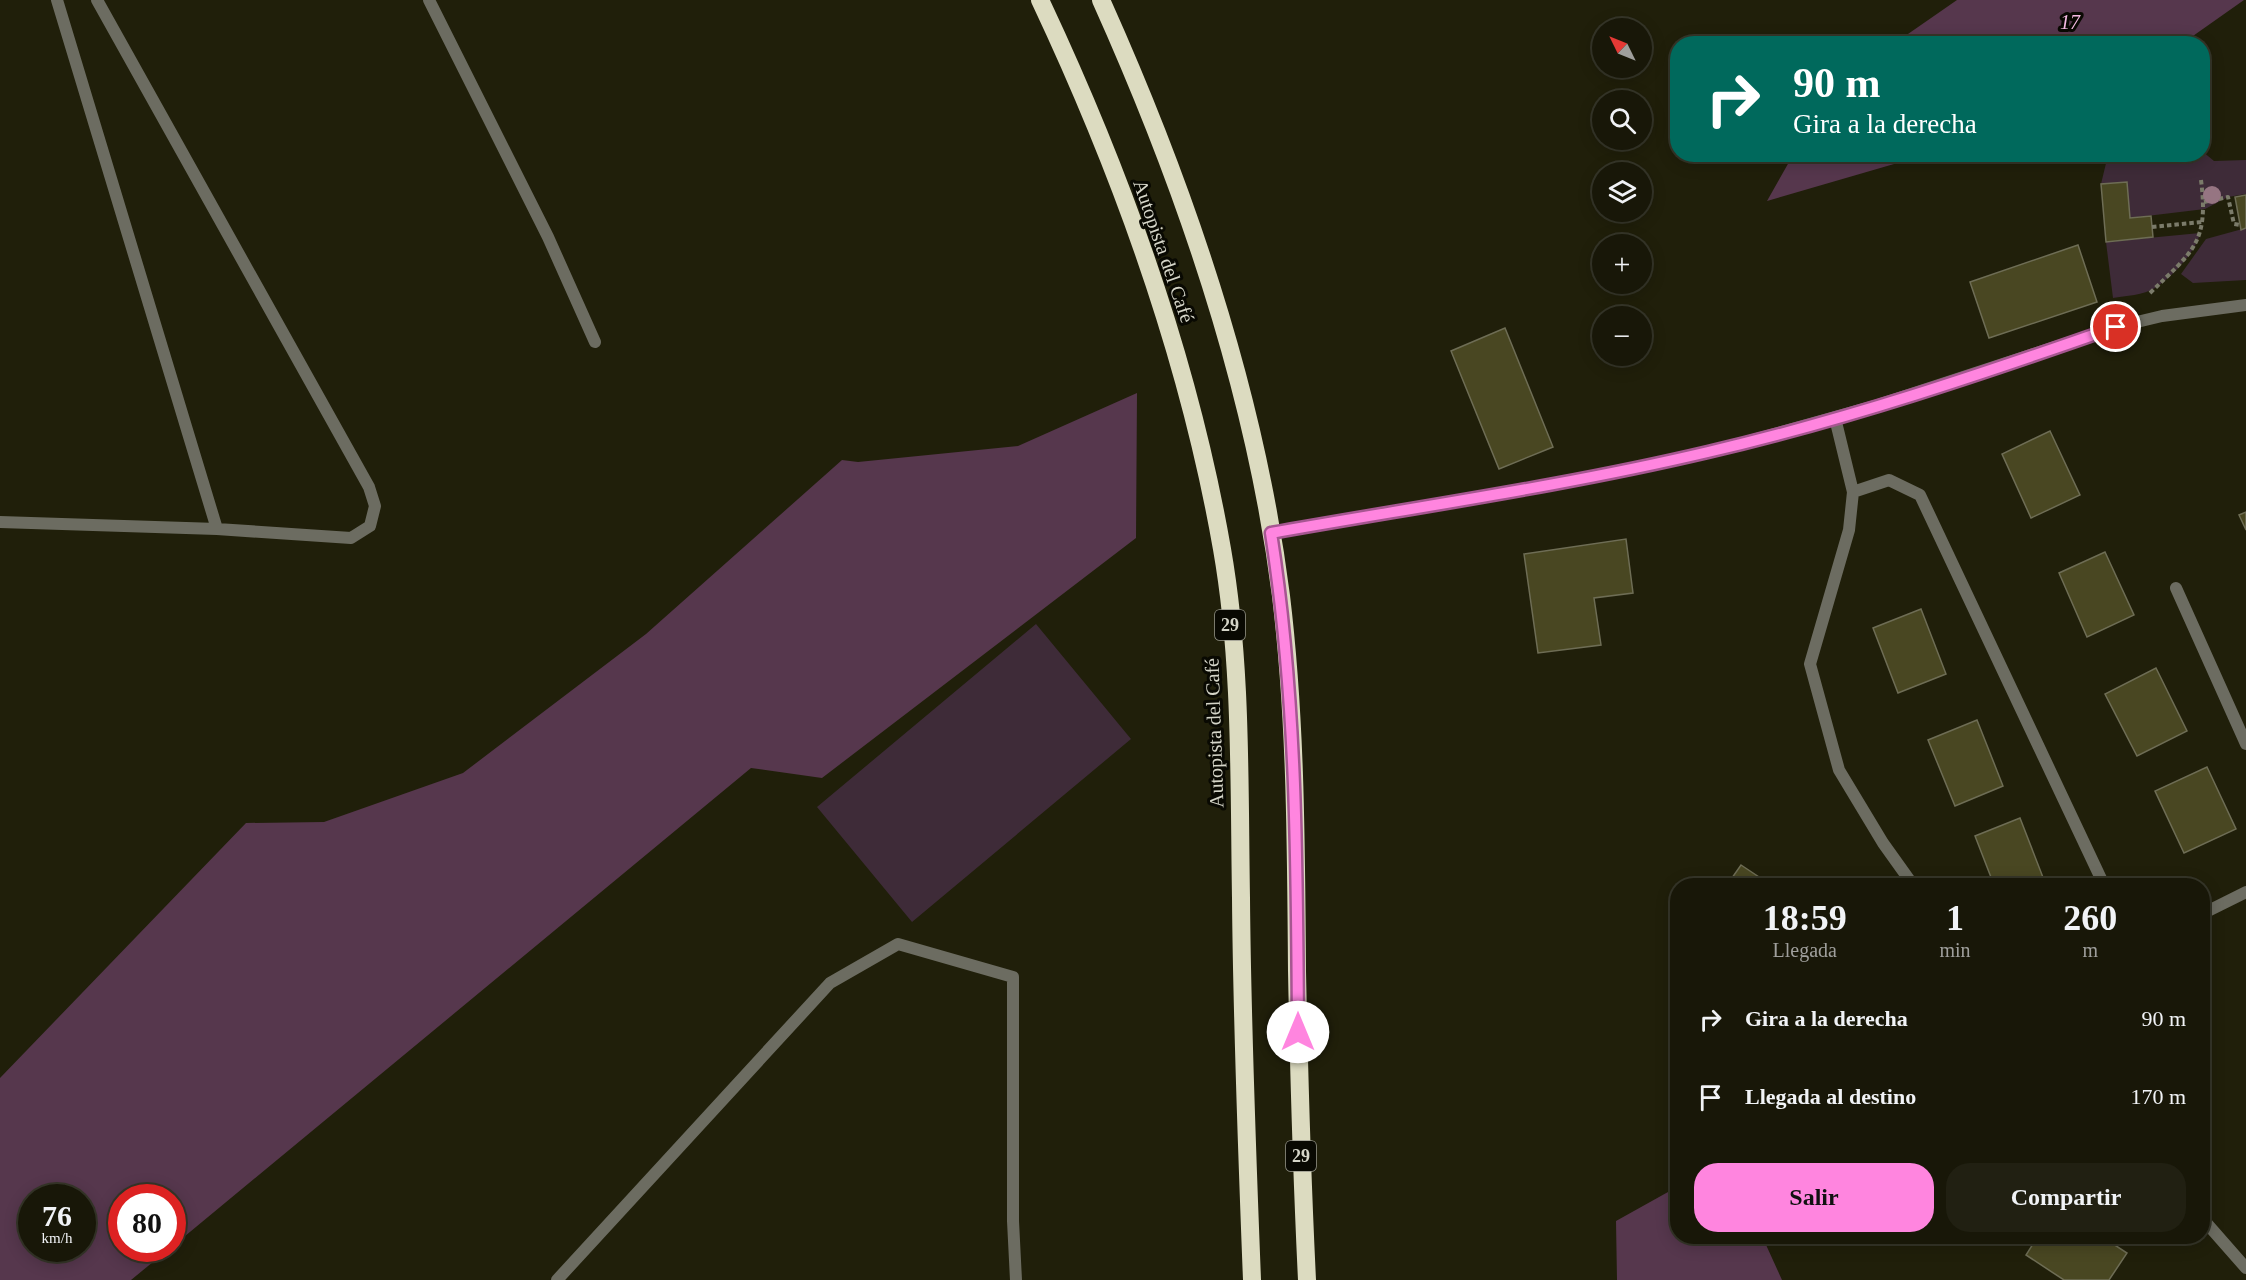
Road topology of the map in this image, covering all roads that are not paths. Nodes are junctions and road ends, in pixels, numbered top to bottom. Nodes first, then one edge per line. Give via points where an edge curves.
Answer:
1 (57, 0) edge
2 (97, 0) edge
3 (429, 0) edge
4 (1040, 0) edge
5 (1101, 0) edge
6 (2246, 305) edge
7 (595, 342) dead end
8 (1834, 418) junction
9 (1853, 492) junction
10 (0, 522) edge
11 (217, 530) junction
12 (1271, 533) junction
13 (2176, 588) dead end
14 (2246, 744) edge
15 (1908, 878) edge
16 (2101, 878) edge
17 (2246, 892) edge
18 (2210, 910) edge
19 (2210, 1227) edge
20 (2246, 1268) edge
21 (557, 1280) edge
22 (1016, 1280) edge
23 (1252, 1280) edge
24 (1307, 1280) edge

1 - 11 street
2 - 11 street via 369,487 375,506 370,526 351,538
3 - 7 street via 548,237
4 - 23 highway, Autopista del Café / 29 via 1095,124 1159,302 1190,405 1222,552 1233,646 1239,767 1242,1008
5 - 12 highway, Autopista del Café / 29 via 1152,116 1194,234 1248,418
6 - 8 street via 2162,316 2116,327
8 - 9 street
8 - 12 street via 1710,452 1563,483
9 - 15 street via 1849,530 1810,664 1839,770
9 - 16 street via 1889,480 1920,495
10 - 11 street
12 - 24 highway, Autopista del Café / 29 via 1288,677 1296,835 1299,1092
13 - 14 street
17 - 18 street
19 - 20 street
21 - 22 street via 830,983 898,944 1013,977

